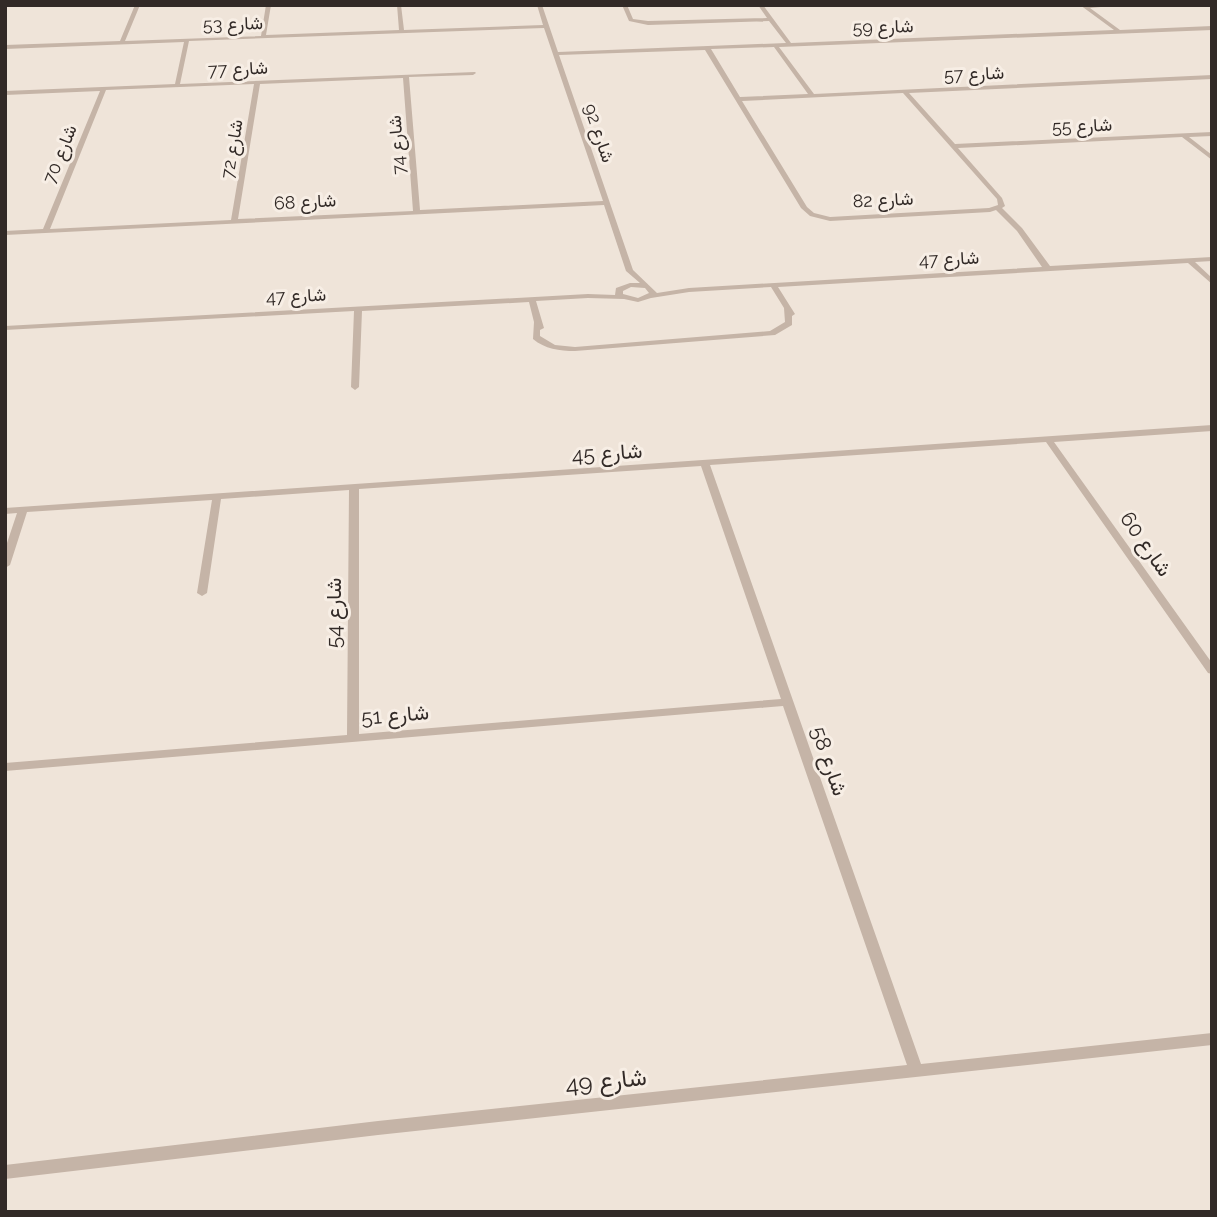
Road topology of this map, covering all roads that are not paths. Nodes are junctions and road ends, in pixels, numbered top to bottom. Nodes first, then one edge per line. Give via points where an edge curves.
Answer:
1 (138, 5) edge
2 (268, 5) edge
3 (399, 5) edge
4 (539, 5) edge
5 (624, 5) edge
6 (760, 5) edge
7 (1120, 5) edge
8 (1083, 6) edge
9 (771, 19) junction
10 (546, 26) junction
11 (1212, 28) edge
12 (402, 31) junction
13 (1118, 32) junction
14 (263, 37) junction
15 (187, 40) junction
16 (122, 42) junction
17 (790, 45) junction
18 (775, 46) junction
19 (5, 47) edge
20 (707, 48) junction
21 (555, 54) junction
22 (473, 73) dead end
23 (406, 76) junction
24 (1212, 77) edge
25 (257, 82) junction
26 (177, 86) junction
27 (104, 89) junction
28 (904, 91) junction
29 (5, 93) edge
30 (812, 95) junction
31 (737, 99) junction
32 (1212, 134) edge
33 (1183, 135) junction
34 (953, 146) junction
35 (1212, 158) edge
36 (607, 203) junction
37 (998, 208) junction
38 (417, 212) junction
39 (234, 221) junction
40 (46, 231) junction
41 (5, 233) edge
42 (1212, 259) edge
43 (1189, 260) junction
44 (1047, 268) junction
45 (630, 271) junction
46 (1212, 282) edge
47 (773, 285) junction
48 (649, 290) junction
49 (622, 291) junction
50 (532, 299) junction
51 (358, 308) junction
52 (5, 328) edge
53 (355, 387) dead end
54 (1212, 428) edge
55 (1048, 439) junction
56 (705, 464) junction
57 (354, 488) junction
58 (217, 497) junction
59 (23, 510) junction
60 (5, 511) edge
61 (5, 565) edge
62 (202, 593) dead end
63 (1212, 671) edge
64 (788, 702) junction
65 (352, 738) junction
66 (5, 767) edge
67 (1212, 1039) edge
68 (916, 1072) junction
69 (5, 1172) edge

1 - 16 street
2 - 14 street
3 - 12 street
4 - 10 street, شارع 92
5 - 9 street via 631,20 648,23
6 - 9 street
7 - 8 street
8 - 13 street
9 - 17 street
10 - 12 street, شارع 53
10 - 21 street, شارع 92
11 - 13 street, شارع 59
12 - 14 street, شارع 53
13 - 17 street, شارع 59
14 - 15 street, شارع 53
15 - 16 street, شارع 53
15 - 26 street
16 - 19 street, شارع 53
17 - 18 street, شارع 59
18 - 20 street, شارع 59
18 - 30 street
20 - 21 street, شارع 59
20 - 31 street, شارع 82
21 - 36 street, شارع 92
22 - 23 street, شارع 77
23 - 25 street, شارع 77
23 - 38 street, شارع 74
24 - 28 street, شارع 57
25 - 26 street, شارع 77
25 - 39 street, شارع 72
26 - 27 street, شارع 77
27 - 29 street, شارع 77
27 - 40 street, شارع 70
28 - 30 street, شارع 57
28 - 34 street
30 - 31 street, شارع 57
31 - 37 street, شارع 82 via 812,215 840,218
32 - 33 street, شارع 55
33 - 34 street, شارع 55
33 - 35 street
34 - 37 street via 1002,202
36 - 38 street, شارع 68
36 - 45 street, شارع 92
37 - 44 street via 1018,224
38 - 39 street, شارع 68
39 - 40 street, شارع 68
40 - 41 street, شارع 68
42 - 43 street, شارع 47
43 - 44 street, شارع 47
43 - 46 street
44 - 47 street, شارع 47
45 - 48 street, شارع 92
45 - 49 street
47 - 48 street, شارع 47
47 - 50 street via 796,323 789,332 568,349 545,345 536,337
48 - 49 street
48 - 49 street via 638,300
49 - 50 street, شارع 47
50 - 51 street, شارع 47
51 - 52 street, شارع 47
51 - 53 street
54 - 55 street, شارع 45
55 - 56 street, شارع 45
55 - 63 street, شارع 60
56 - 57 street, شارع 45
56 - 64 street, شارع 58
57 - 58 street, شارع 45
57 - 65 street, شارع 54
58 - 59 street, شارع 45
58 - 62 street
59 - 60 street, شارع 45
59 - 61 street
64 - 65 street, شارع 51
64 - 68 street, شارع 58
65 - 66 street, شارع 51
67 - 68 street, شارع 49
68 - 69 street, شارع 49

